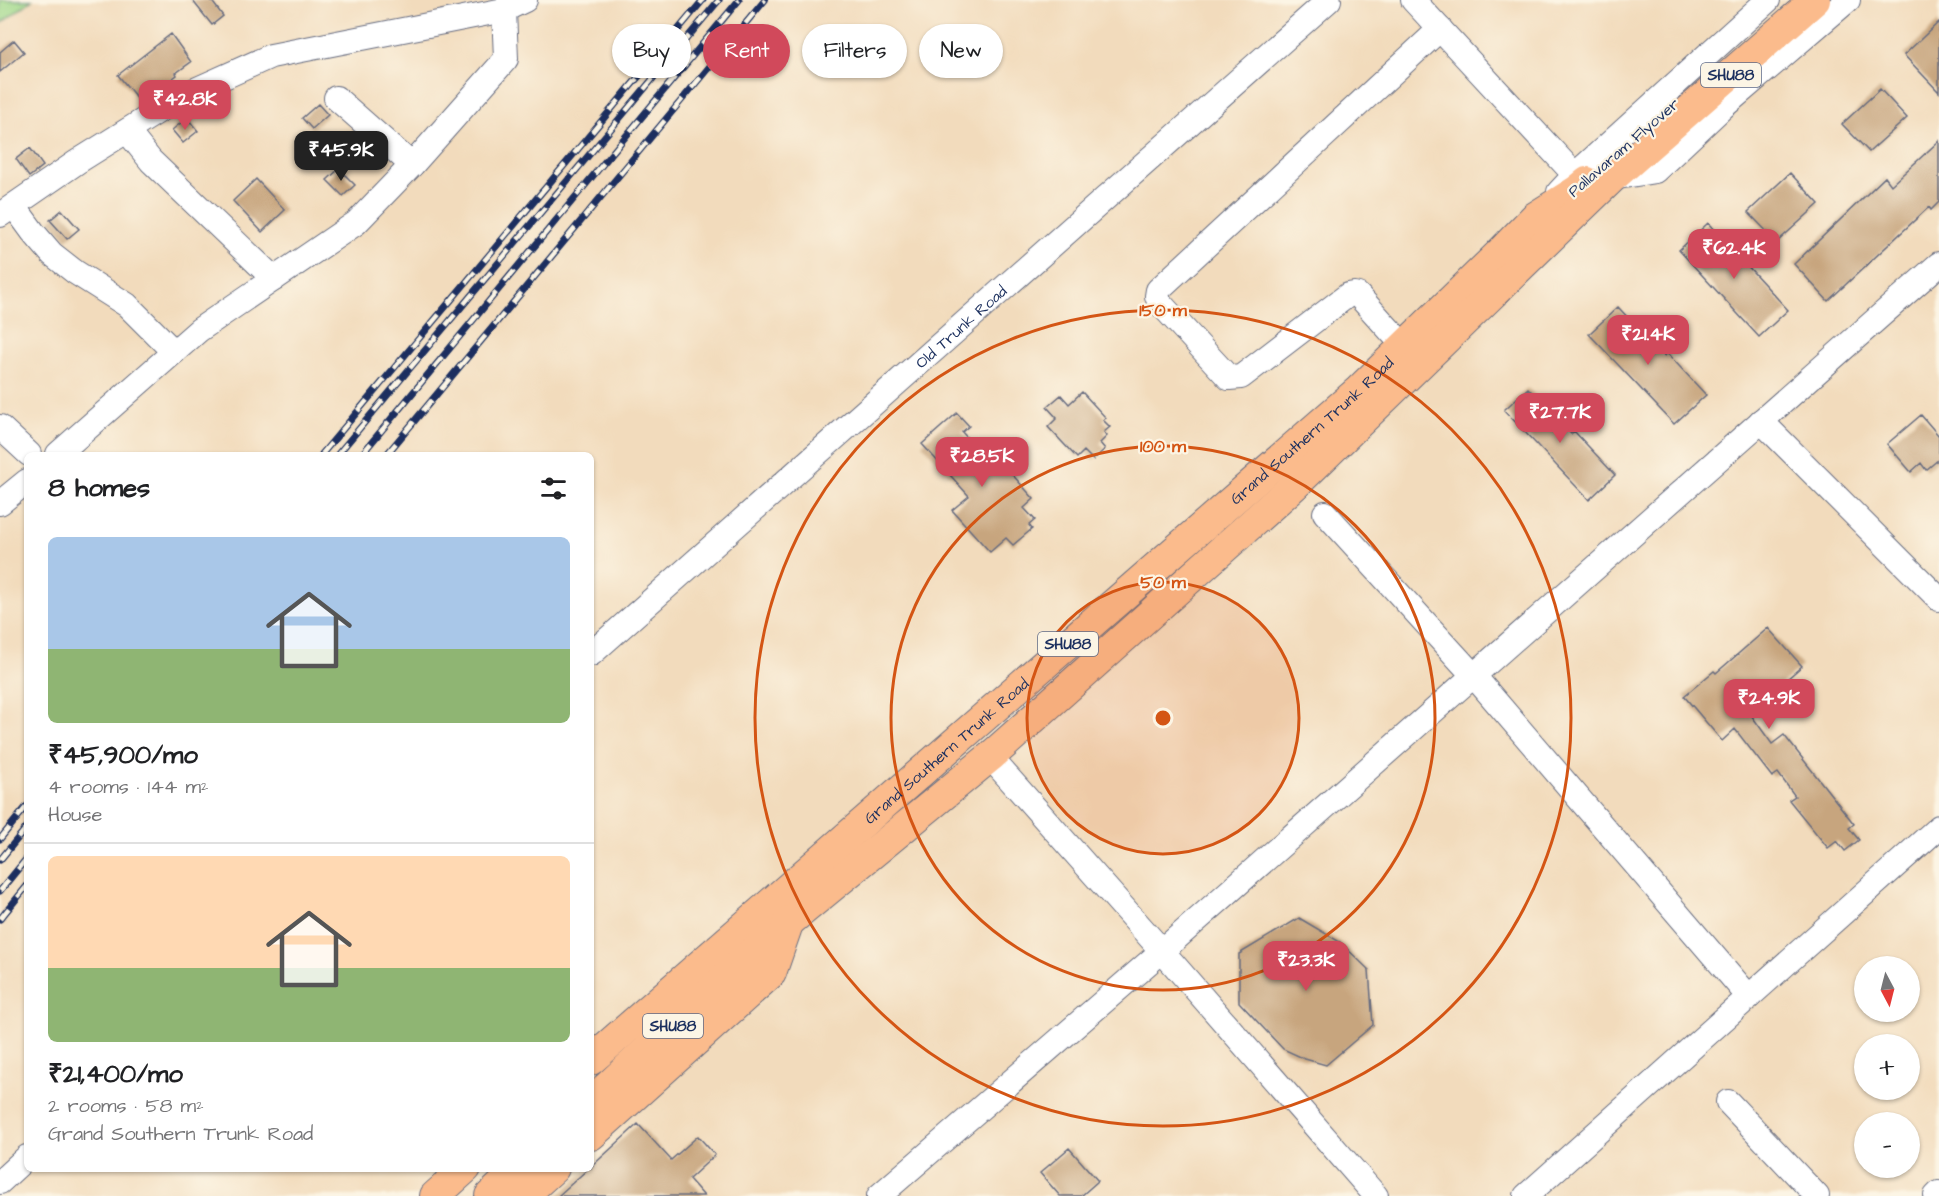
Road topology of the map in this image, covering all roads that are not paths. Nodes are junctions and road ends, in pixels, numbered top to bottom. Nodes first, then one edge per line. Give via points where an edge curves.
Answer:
1 (1329, 0) edge
2 (1413, 0) edge
3 (1768, 0) edge
4 (1788, 0) edge
5 (1815, 0) edge
6 (1848, 0) edge
7 (496, 6) edge
8 (1440, 29) junction
9 (336, 98) dead end
10 (127, 131) junction
11 (1638, 146) junction
12 (412, 165) junction
13 (1575, 175) junction
14 (1612, 178) junction
15 (7, 210) edge
16 (1535, 217) junction
17 (1939, 264) edge
18 (274, 279) junction
19 (1404, 346) junction
20 (174, 352) junction
21 (1761, 421) junction
22 (0, 427) edge
23 (27, 452) edge
24 (60, 452) edge
25 (24, 483) edge
26 (0, 503) edge
27 (1325, 513) dead end
28 (1939, 599) edge
29 (594, 651) edge
30 (1474, 676) junction
31 (990, 757) junction
32 (1939, 827) edge
33 (789, 921) junction
34 (1162, 951) junction
35 (1749, 997) junction
36 (594, 1057) edge
37 (594, 1099) edge
38 (1728, 1102) dead end
39 (594, 1132) edge
40 (24, 1160) edge
41 (462, 1172) edge
42 (516, 1172) edge
43 (550, 1172) edge
44 (0, 1182) edge
45 (1939, 1193) edge
46 (435, 1196) edge
47 (490, 1196) edge
48 (523, 1196) edge
49 (879, 1196) edge
50 (1376, 1196) edge
51 (1526, 1196) edge
52 (1817, 1196) edge
53 (1936, 1196) edge

1 - 29 street, Old Trunk Road
2 - 8 street
3 - 13 street
4 - 11 main road, Pallavaram Flyover / SHU88
5 - 11 main road, Pallavaram Flyover / SHU88
6 - 14 street via 1654,171
7 - 10 street via 271,56 184,95
7 - 12 street via 506,59
8 - 13 street
8 - 19 street via 1158,290 1157,296 1229,378 1241,376 1354,294
9 - 12 street
10 - 15 street
10 - 18 street via 151,160
11 - 14 main road, Pallavaram Flyover / SHU88
11 - 16 main road, Pallavaram Flyover / SHU88
12 - 18 street via 356,223
13 - 16 street
14 - 31 main road, Grand Southern Trunk Road / SHU88 via 1296,484
15 - 20 street via 52,255 127,305
16 - 19 main road, Grand Southern Trunk Road / SHU88
17 - 21 street
18 - 20 street via 199,330
19 - 36 main road, Grand Southern Trunk Road / SHU88
20 - 24 street
21 - 28 street
21 - 30 street
22 - 23 street
25 - 26 street
27 - 30 street
30 - 34 street
30 - 35 street
31 - 33 main road, Grand Southern Trunk Road / SHU88
31 - 34 street
32 - 35 street
33 - 37 main road, SHU88
33 - 39 main road via 771,973
34 - 49 street
34 - 50 street
35 - 51 street
38 - 52 street
40 - 44 street
41 - 46 main road
42 - 47 main road
43 - 48 main road
45 - 53 street

